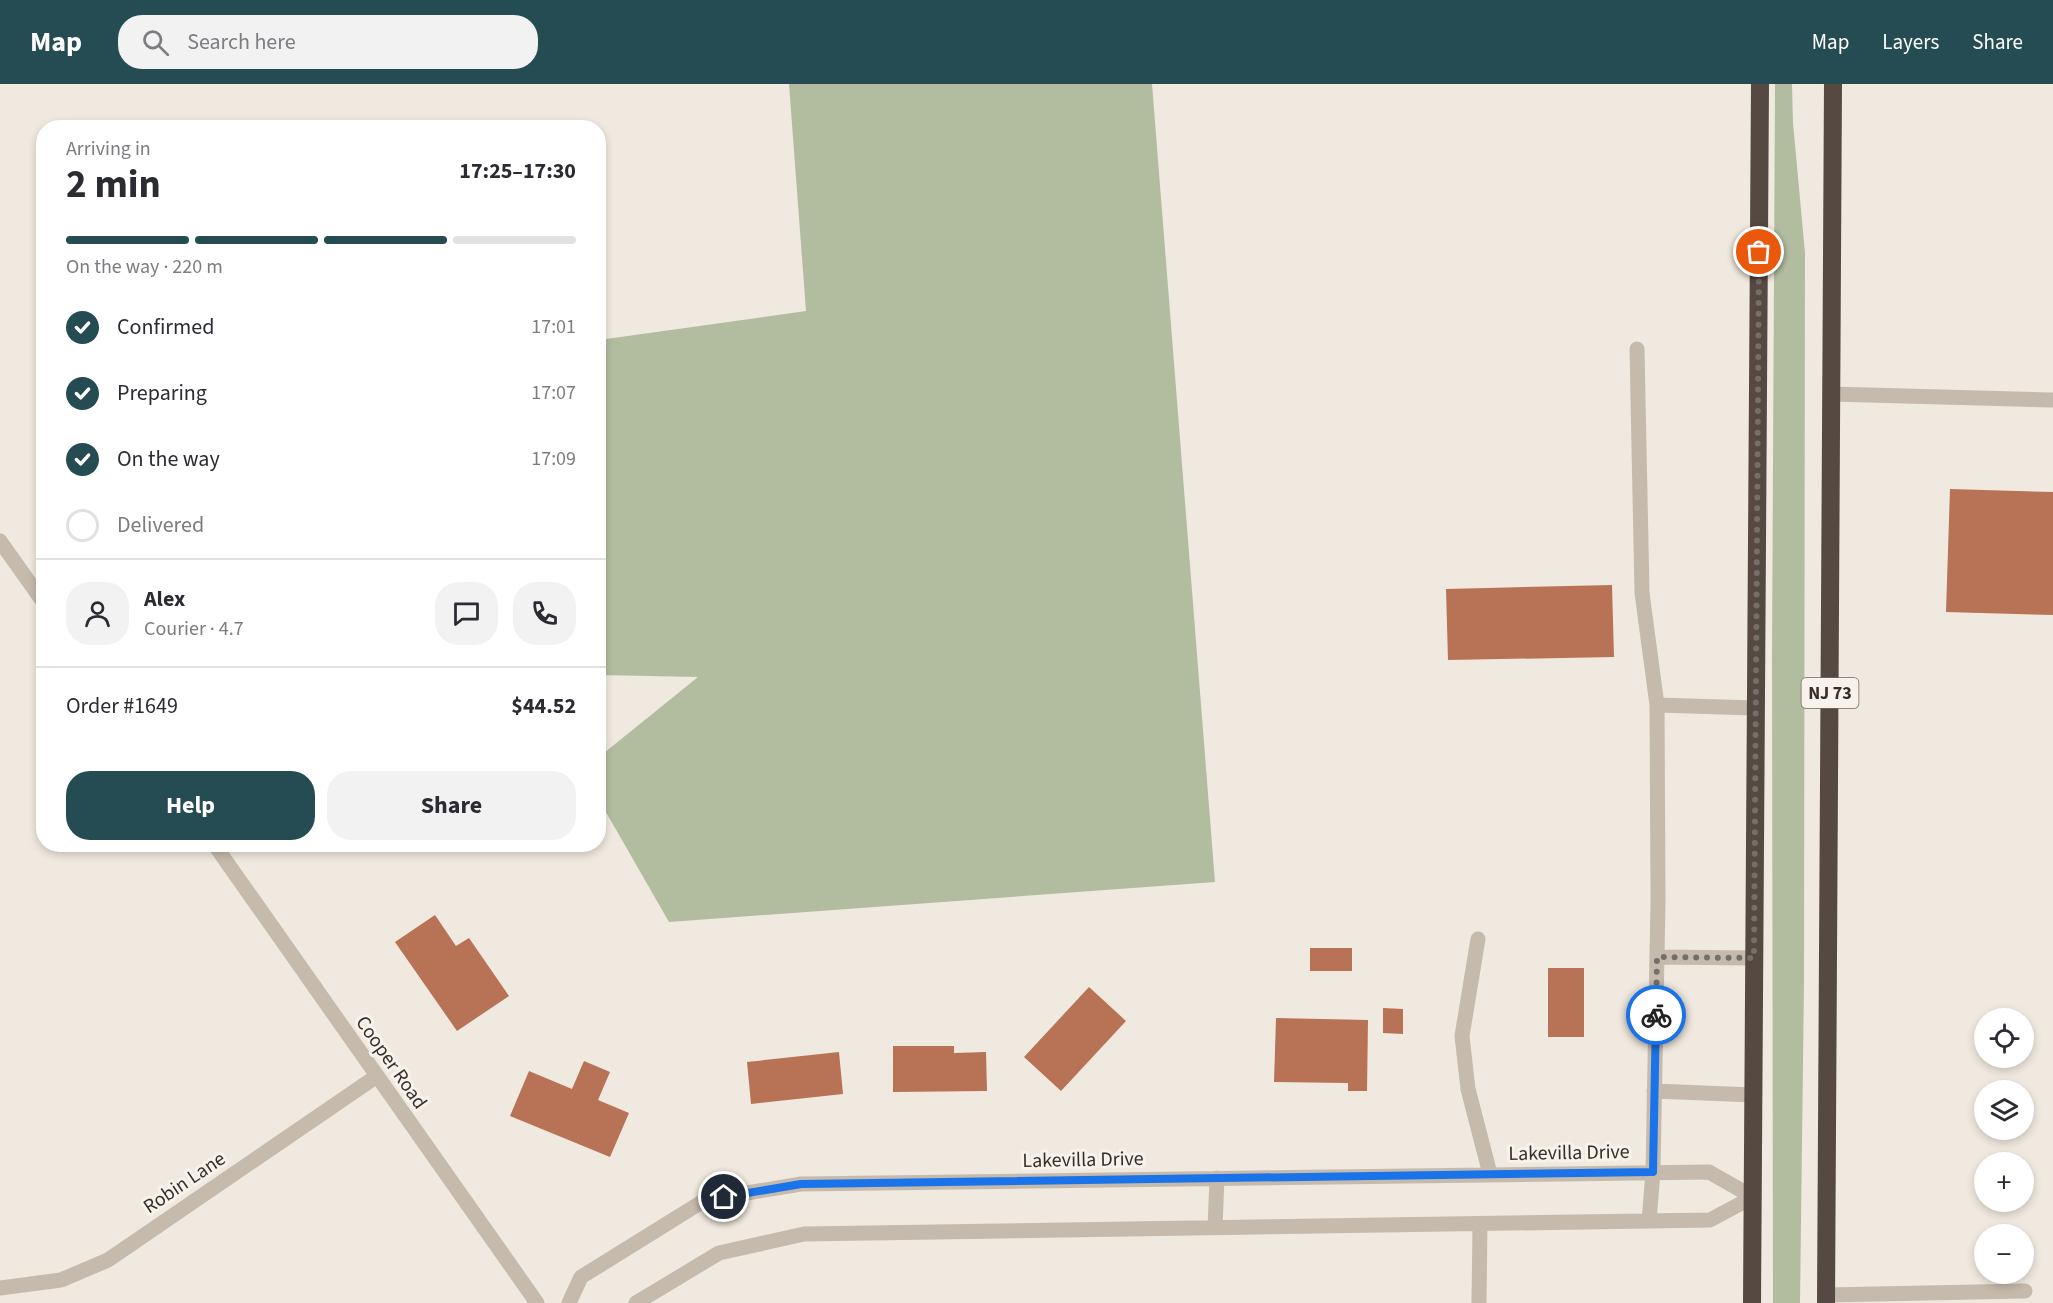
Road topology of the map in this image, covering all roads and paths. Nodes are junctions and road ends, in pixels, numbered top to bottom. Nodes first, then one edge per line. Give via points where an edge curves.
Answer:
1 (1760, 84) edge
2 (1833, 84) edge
3 (1637, 349) dead end
4 (1831, 394) junction
5 (2053, 399) edge
6 (0, 541) edge
7 (36, 592) edge
8 (1657, 705) junction
9 (1755, 708) junction
10 (220, 852) edge
11 (1478, 939) dead end
12 (1657, 957) junction
13 (1754, 958) junction
14 (377, 1076) junction
15 (1654, 1091) junction
16 (1753, 1095) junction
17 (1653, 1172) junction
18 (1490, 1174) junction
19 (1217, 1178) junction
20 (1753, 1197) junction
21 (1649, 1221) junction
22 (1480, 1224) junction
23 (1215, 1228) junction
24 (0, 1288) edge
25 (2025, 1291) dead end
26 (1826, 1299) edge
27 (537, 1303) edge
28 (568, 1303) edge
29 (636, 1303) edge
30 (1479, 1303) edge
31 (1752, 1303) edge

1 - 9 highway
2 - 4 highway, NJ 73
3 - 8 street via 1642,593
4 - 5 street
4 - 26 highway, NJ 73
6 - 7 street
8 - 9 street
8 - 12 street
9 - 13 highway
10 - 14 street, Cooper Road
11 - 18 street via 1462,1036 1468,1089
12 - 13 street
12 - 15 street
13 - 16 highway
14 - 24 street, Robin Lane via 108,1260 61,1280
14 - 27 street, Cooper Road
15 - 16 street
15 - 17 street
16 - 20 highway
17 - 18 street, Lakevilla Drive
17 - 20 street, Lakevilla Drive via 1709,1172
17 - 21 street
18 - 19 street, Lakevilla Drive
19 - 23 street
19 - 28 street, Lakevilla Drive via 801,1184 705,1200 580,1277
20 - 21 street via 1710,1220
20 - 31 highway
21 - 22 street
22 - 23 street
22 - 30 street
23 - 29 street via 804,1234 719,1253
25 - 26 street

